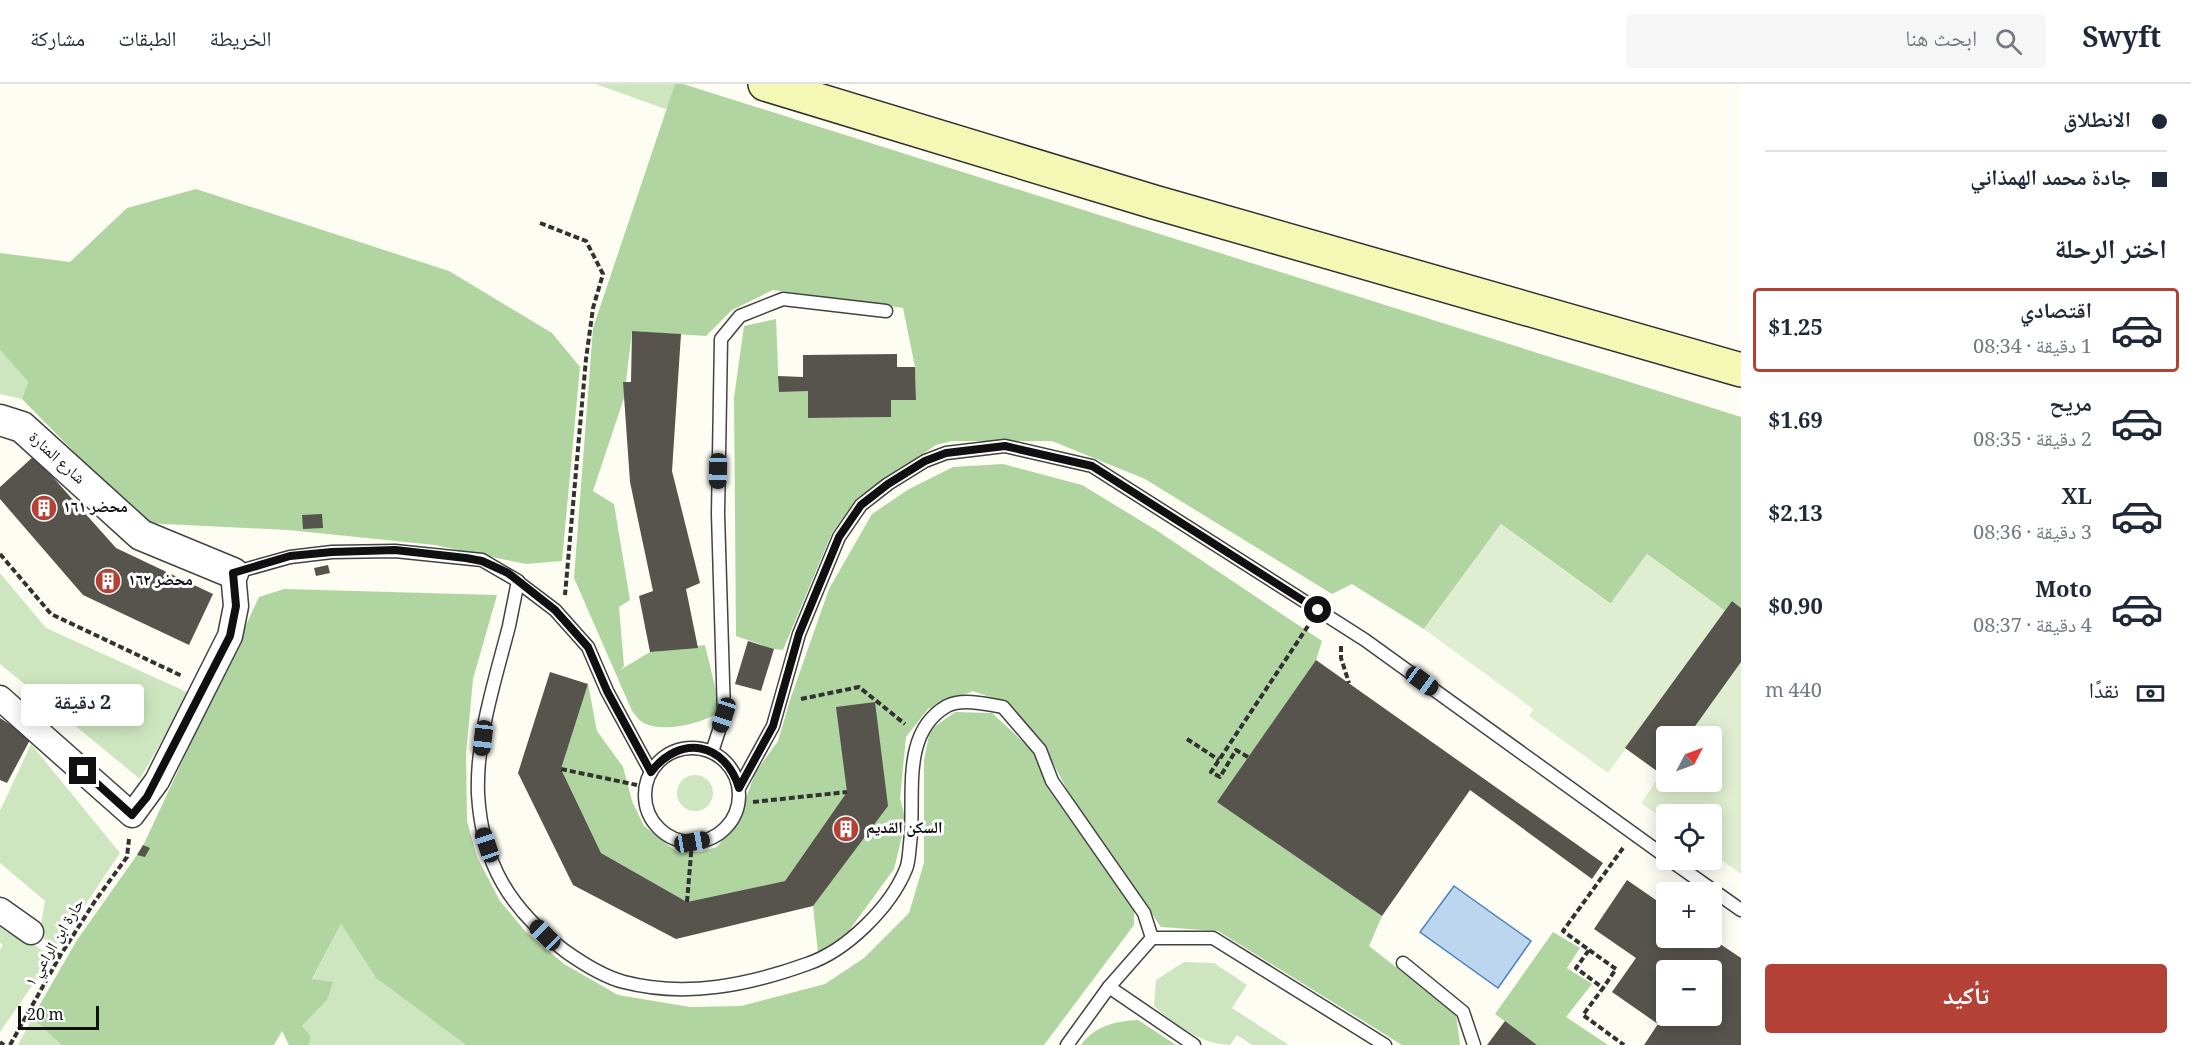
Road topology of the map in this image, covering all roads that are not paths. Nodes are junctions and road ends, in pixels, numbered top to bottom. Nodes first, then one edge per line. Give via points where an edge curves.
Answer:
1 (765, 84) edge
2 (886, 311) dead end
3 (1736, 365) edge
4 (0, 420) edge
5 (233, 573) junction
6 (518, 582) junction
7 (0, 698) edge
8 (712, 752) junction
9 (651, 772) junction
10 (739, 788) junction
11 (1656, 850) edge
12 (1684, 870) edge
13 (0, 910) edge
14 (1741, 910) edge
15 (31, 932) dead end
16 (1152, 938) junction
17 (1403, 963) dead end
18 (1109, 987) junction
19 (1067, 1045) edge
20 (1194, 1045) edge
21 (1385, 1045) edge
22 (1474, 1045) edge

1 - 3 main road via 1154,202
2 - 8 lane via 783,299 740,316 721,339 718,514 724,715
4 - 5 street, شارع المنارة via 22,427 141,535
5 - 6 lane via 290,556 395,550 482,561
5 - 7 street via 234,621 157,781 132,815
6 - 9 lane via 563,619 588,647
6 - 16 lane via 486,720 478,792 482,830 498,875 516,906 582,963 623,982 665,988 721,988 810,963 842,947 864,928 906,868 913,758 922,728 948,705 975,703 1003,707 1040,750 1052,781 1144,913
8 - 9 lane via 698,748 671,752
8 - 10 lane via 734,773
9 - 10 lane via 646,803 651,818 662,831 692,842 708,839 733,819
10 - 11 lane via 773,726 799,634 839,537 861,505 925,461 946,453 1005,446 1092,466 1341,625
12 - 14 lane
13 - 15 street
16 - 18 lane
16 - 21 lane via 1213,938
17 - 22 lane via 1463,1012
18 - 19 lane
18 - 20 lane

